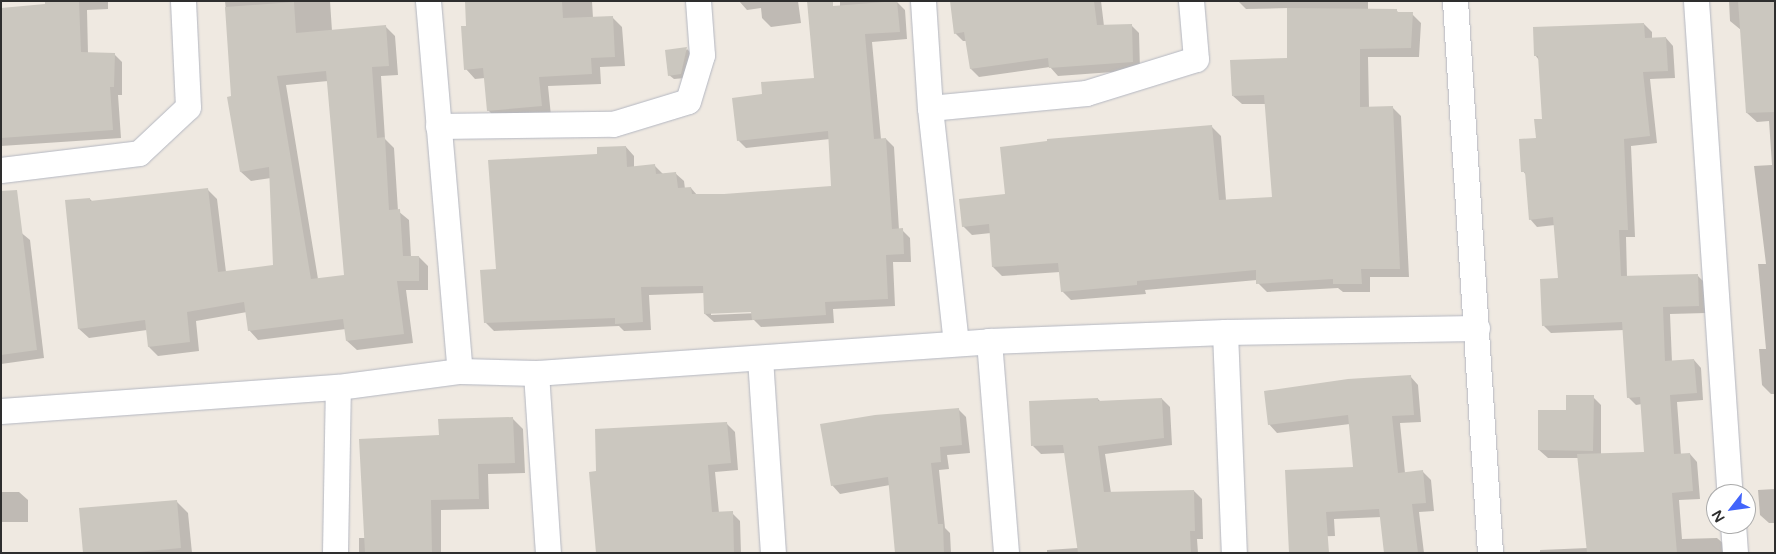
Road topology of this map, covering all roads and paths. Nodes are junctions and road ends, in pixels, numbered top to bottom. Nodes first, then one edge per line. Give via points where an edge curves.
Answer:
1 (183, 1) edge
2 (428, 1) edge
3 (698, 1) edge
4 (922, 1) edge
5 (1191, 1) edge
6 (1455, 1) edge
7 (1696, 1) edge
8 (930, 108) junction
9 (438, 126) junction
10 (1, 170) edge
11 (1478, 328) junction
12 (1225, 332) junction
13 (989, 341) junction
14 (956, 343) junction
15 (760, 358) junction
16 (460, 371) junction
17 (536, 373) junction
18 (338, 386) junction
19 (1, 411) edge
20 (1729, 484) edge
21 (1734, 534) edge
22 (335, 553) edge
23 (548, 553) edge
24 (773, 553) edge
25 (1006, 553) edge
26 (1234, 553) edge
27 (1490, 553) edge
28 (1735, 553) edge

1 - 10 street via 188,106 139,153
2 - 9 street
3 - 9 street via 702,55 688,101 613,124
4 - 8 street
5 - 8 street via 1196,59 1086,93
6 - 11 street
7 - 20 street
8 - 14 street
9 - 16 street
11 - 12 street
11 - 27 street
12 - 13 street
12 - 26 street
13 - 14 street
13 - 25 street
14 - 15 street
15 - 17 street
15 - 24 street
16 - 17 street
16 - 18 street
17 - 23 street
18 - 19 street
18 - 22 street
21 - 28 street

